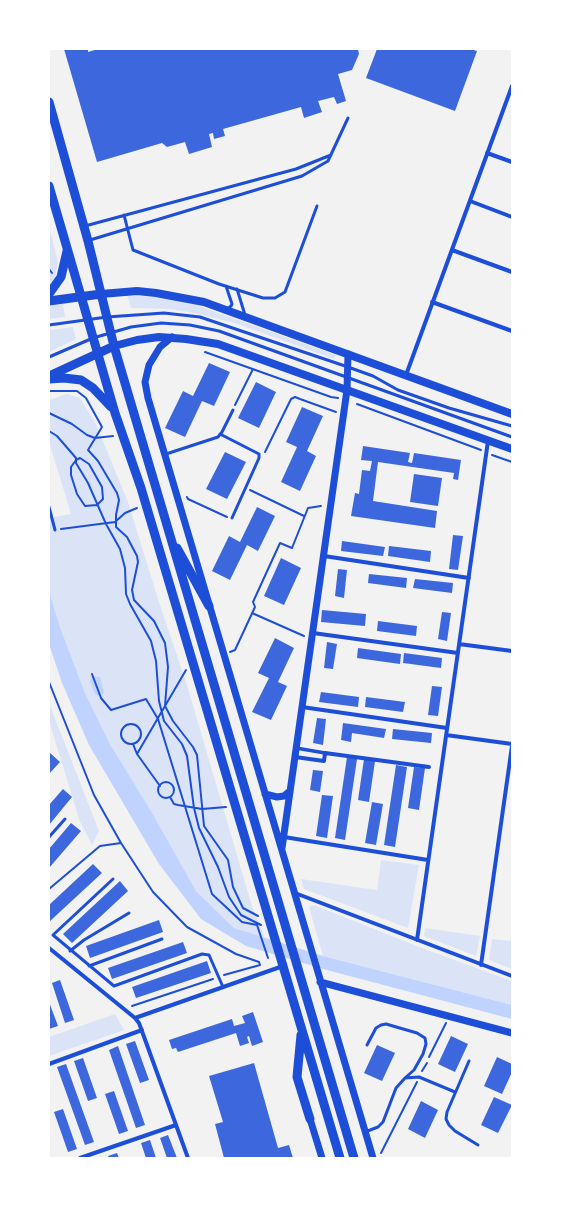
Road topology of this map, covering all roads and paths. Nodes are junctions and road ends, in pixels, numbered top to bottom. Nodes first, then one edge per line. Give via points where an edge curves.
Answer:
1 (512, 86) edge
2 (506, 101) junction
3 (49, 102) edge
4 (512, 103) edge
5 (348, 118) dead end
6 (487, 153) junction
7 (332, 154) junction
8 (512, 162) edge
9 (296, 168) junction
10 (302, 176) junction
11 (49, 186) edge
12 (470, 201) junction
13 (317, 206) dead end
14 (124, 216) junction
15 (512, 217) edge
16 (84, 226) junction
17 (127, 229) junction
18 (88, 241) junction
19 (67, 247) junction
20 (452, 250) junction
21 (512, 272) edge
22 (226, 286) junction
23 (237, 289) junction
24 (49, 294) edge
25 (101, 294) junction
26 (81, 296) junction
27 (49, 301) edge
28 (432, 302) junction
29 (226, 310) junction
30 (246, 316) junction
31 (107, 317) junction
32 (88, 320) junction
33 (49, 325) edge
34 (512, 331) edge
35 (111, 332) junction
36 (172, 337) junction
37 (93, 338) junction
38 (114, 346) junction
39 (201, 350) dead end
40 (98, 354) junction
41 (348, 354) junction
42 (49, 357) edge
43 (348, 367) junction
44 (253, 369) junction
45 (406, 375) junction
46 (49, 377) edge
47 (348, 378) junction
48 (81, 380) junction
49 (347, 390) junction
50 (49, 391) edge
51 (77, 391) junction
52 (346, 400) junction
53 (233, 410) joint
54 (49, 413) edge
55 (115, 413) junction
56 (512, 414) edge
57 (344, 415) junction
58 (512, 426) edge
59 (49, 430) edge
60 (220, 434) junction
61 (122, 435) junction
62 (512, 437) edge
63 (95, 438) junction
64 (488, 441) junction
65 (512, 449) edge
66 (487, 452) junction
67 (164, 455) junction
68 (259, 456) junction
69 (76, 460) junction
70 (512, 462) edge
71 (246, 488) junction
72 (186, 492) dead end
73 (322, 500) dead end
74 (146, 504) junction
75 (97, 505) junction
76 (49, 508) edge
77 (304, 516) junction
78 (232, 518) joint
79 (115, 522) junction
80 (106, 524) junction
81 (56, 530) joint
82 (169, 533) junction
83 (324, 556) junction
84 (469, 578) junction
85 (209, 606) junction
86 (252, 613) junction
87 (312, 636) junction
88 (459, 644) junction
89 (512, 651) edge
90 (458, 653) junction
91 (224, 655) junction
92 (192, 660) junction
93 (92, 674) dead end
94 (49, 682) edge
95 (165, 706) junction
96 (302, 707) junction
97 (162, 713) junction
98 (158, 720) junction
99 (447, 728) junction
100 (446, 735) junction
101 (133, 744) junction
102 (512, 745) edge
103 (296, 748) junction
104 (325, 753) junction
105 (138, 754) junction
106 (295, 757) junction
107 (429, 767) dead end
108 (160, 786) junction
109 (290, 791) junction
110 (266, 794) junction
111 (170, 797) junction
112 (235, 806) junction
113 (186, 807) junction
114 (194, 808) junction
115 (202, 809) junction
116 (64, 819) dead end
117 (284, 837) junction
118 (49, 838) edge
119 (122, 843) junction
120 (282, 850) junction
121 (428, 860) junction
122 (113, 879) dead end
123 (49, 889) edge
124 (295, 893) junction
125 (129, 913) dead end
126 (257, 925) junction
127 (271, 926) junction
128 (162, 939) dead end
129 (417, 940) junction
130 (49, 948) edge
131 (70, 951) junction
132 (268, 958) dead end
133 (281, 963) junction
134 (481, 964) junction
135 (89, 966) junction
136 (512, 976) edge
137 (218, 977) junction
138 (320, 982) junction
139 (223, 987) junction
140 (126, 1002) dead end
141 (135, 1018) junction
142 (446, 1025) dead end
143 (301, 1028) junction
144 (142, 1030) junction
145 (512, 1032) edge
146 (366, 1045) dead end
147 (469, 1060) dead end
148 (49, 1064) edge
149 (419, 1077) junction
150 (405, 1078) junction
151 (455, 1092) junction
152 (310, 1119) joint
153 (176, 1124) junction
154 (365, 1132) junction
155 (478, 1145) dead end
156 (384, 1148) dead end
157 (80, 1158) edge
158 (188, 1158) edge
159 (322, 1158) edge
160 (340, 1158) edge
161 (354, 1158) edge
162 (373, 1158) edge

1 - 2 street
2 - 4 street
2 - 6 street
3 - 16 main road
5 - 7 lane
6 - 8 street
6 - 12 street
7 - 9 lane
7 - 10 lane via 325,164
9 - 10 lane
9 - 14 lane
10 - 17 lane
11 - 19 main road
12 - 15 street
12 - 20 street
13 - 23 lane via 285,292 275,298 263,298
14 - 16 lane
14 - 17 lane
16 - 18 main road
17 - 18 lane
17 - 22 lane via 133,250
18 - 25 main road
19 - 24 main road via 61,276
19 - 26 main road
20 - 21 street
20 - 28 street
22 - 23 lane
22 - 29 lane via 232,304
23 - 30 lane
25 - 26 main road
25 - 29 main road via 156,293 188,298
25 - 31 main road
26 - 27 main road
26 - 32 main road
28 - 34 street
28 - 45 street
29 - 30 main road
30 - 41 main road
31 - 32 lane
31 - 35 main road
31 - 43 lane via 164,313 200,317
32 - 33 lane
32 - 37 main road
35 - 37 lane
35 - 38 main road
35 - 47 lane via 161,323 205,328
36 - 38 main road via 137,340
36 - 49 main road via 203,341 233,349
36 - 67 street via 154,355 145,382
37 - 40 main road
37 - 42 lane
38 - 40 main road
38 - 82 main road
39 - 44 path
40 - 46 main road
40 - 55 main road
41 - 43 street
41 - 45 main road
43 - 47 street
43 - 58 lane via 373,376 405,393
44 - 52 path
44 - 53 path
45 - 56 main road
46 - 48 main road
47 - 49 street
47 - 62 lane
48 - 51 path
48 - 55 main road via 100,394
49 - 52 street
49 - 64 main road
50 - 51 path
51 - 63 path via 86,398 102,427
52 - 57 street
52 - 66 path
53 - 60 lane
54 - 63 path
55 - 61 main road
57 - 68 path via 295,397 291,398 263,455
57 - 83 street
59 - 69 path via 63,442
60 - 67 lane via 218,437
60 - 68 lane
61 - 63 path
61 - 74 main road
63 - 79 path via 88,450 117,492
64 - 65 main road
64 - 66 street
66 - 70 path
66 - 84 street
67 - 85 street
68 - 71 lane
69 - 75 path
69 - 75 path via 80,458 86,461 102,487 103,499
69 - 75 path via 71,467 71,475 80,501 89,507
71 - 77 path
71 - 78 lane
72 - 78 path via 188,499
73 - 77 path via 321,508 308,508
74 - 79 path via 125,513
74 - 92 main road
75 - 80 path
76 - 81 lane
77 - 86 path via 292,548 280,543 253,602 255,607
79 - 80 path
79 - 95 path via 116,527 131,543 137,556 132,590 134,600 154,621 165,643 168,667
80 - 81 path
80 - 97 path via 123,557 126,594 151,641
82 - 85 main road
82 - 161 main road
83 - 84 street
83 - 87 street
84 - 88 street
85 - 91 street
86 - 87 path
86 - 91 path via 235,650
87 - 90 street
87 - 96 street
88 - 89 street
88 - 90 street
90 - 99 street
91 - 110 street
92 - 95 path
92 - 112 main road
93 - 98 path via 101,698 111,710 146,698
94 - 119 path via 94,794
95 - 97 path
95 - 115 path via 172,721 197,755
96 - 99 street
96 - 103 street
97 - 98 path
97 - 114 path via 164,721 182,744 187,756
98 - 105 path
98 - 113 path
99 - 100 street
100 - 102 street
100 - 121 street
101 - 101 path via 139,740 141,731 136,725 131,724 125,726 121,736 126,742
101 - 105 path
102 - 134 street
103 - 104 street
103 - 106 street
104 - 106 street via 324,761
104 - 107 street
105 - 108 path
106 - 109 street
108 - 111 path via 160,796
108 - 111 path via 165,783 172,785 174,792
109 - 110 street via 277,798
109 - 117 street
110 - 120 street
111 - 113 path via 174,804
112 - 115 path
112 - 127 main road
113 - 114 path
113 - 126 path via 212,894 242,922
114 - 115 path
114 - 126 path via 199,828 229,897 241,915
115 - 127 path via 204,826 228,860 234,888 243,908
116 - 118 lane
117 - 120 street
117 - 121 street
119 - 123 path via 100,846
119 - 137 path via 153,892 187,927 236,954 259,962 260,965
120 - 124 street
121 - 129 street
122 - 131 lane via 53,935
124 - 129 street
124 - 138 street
125 - 131 lane
126 - 127 path
126 - 132 path
127 - 133 main road
128 - 135 lane
129 - 134 street
130 - 141 street
131 - 135 lane
133 - 139 street
133 - 143 main road
134 - 136 street
135 - 137 lane via 114,986 202,954 209,956
137 - 139 lane
137 - 140 path via 132,1007
138 - 145 street
138 - 154 street
139 - 141 street
141 - 144 street
142 - 149 path
143 - 152 main road via 298,1077
143 - 160 main road
144 - 148 street
144 - 153 street
146 - 150 lane via 376,1028 386,1024 417,1033 425,1038 423,1054 414,1070
147 - 151 lane
149 - 150 lane
149 - 151 lane
149 - 156 path
150 - 154 lane via 396,1088 383,1122
151 - 155 lane via 446,1119 449,1126
152 - 159 street
153 - 157 street
153 - 158 street
154 - 162 street

